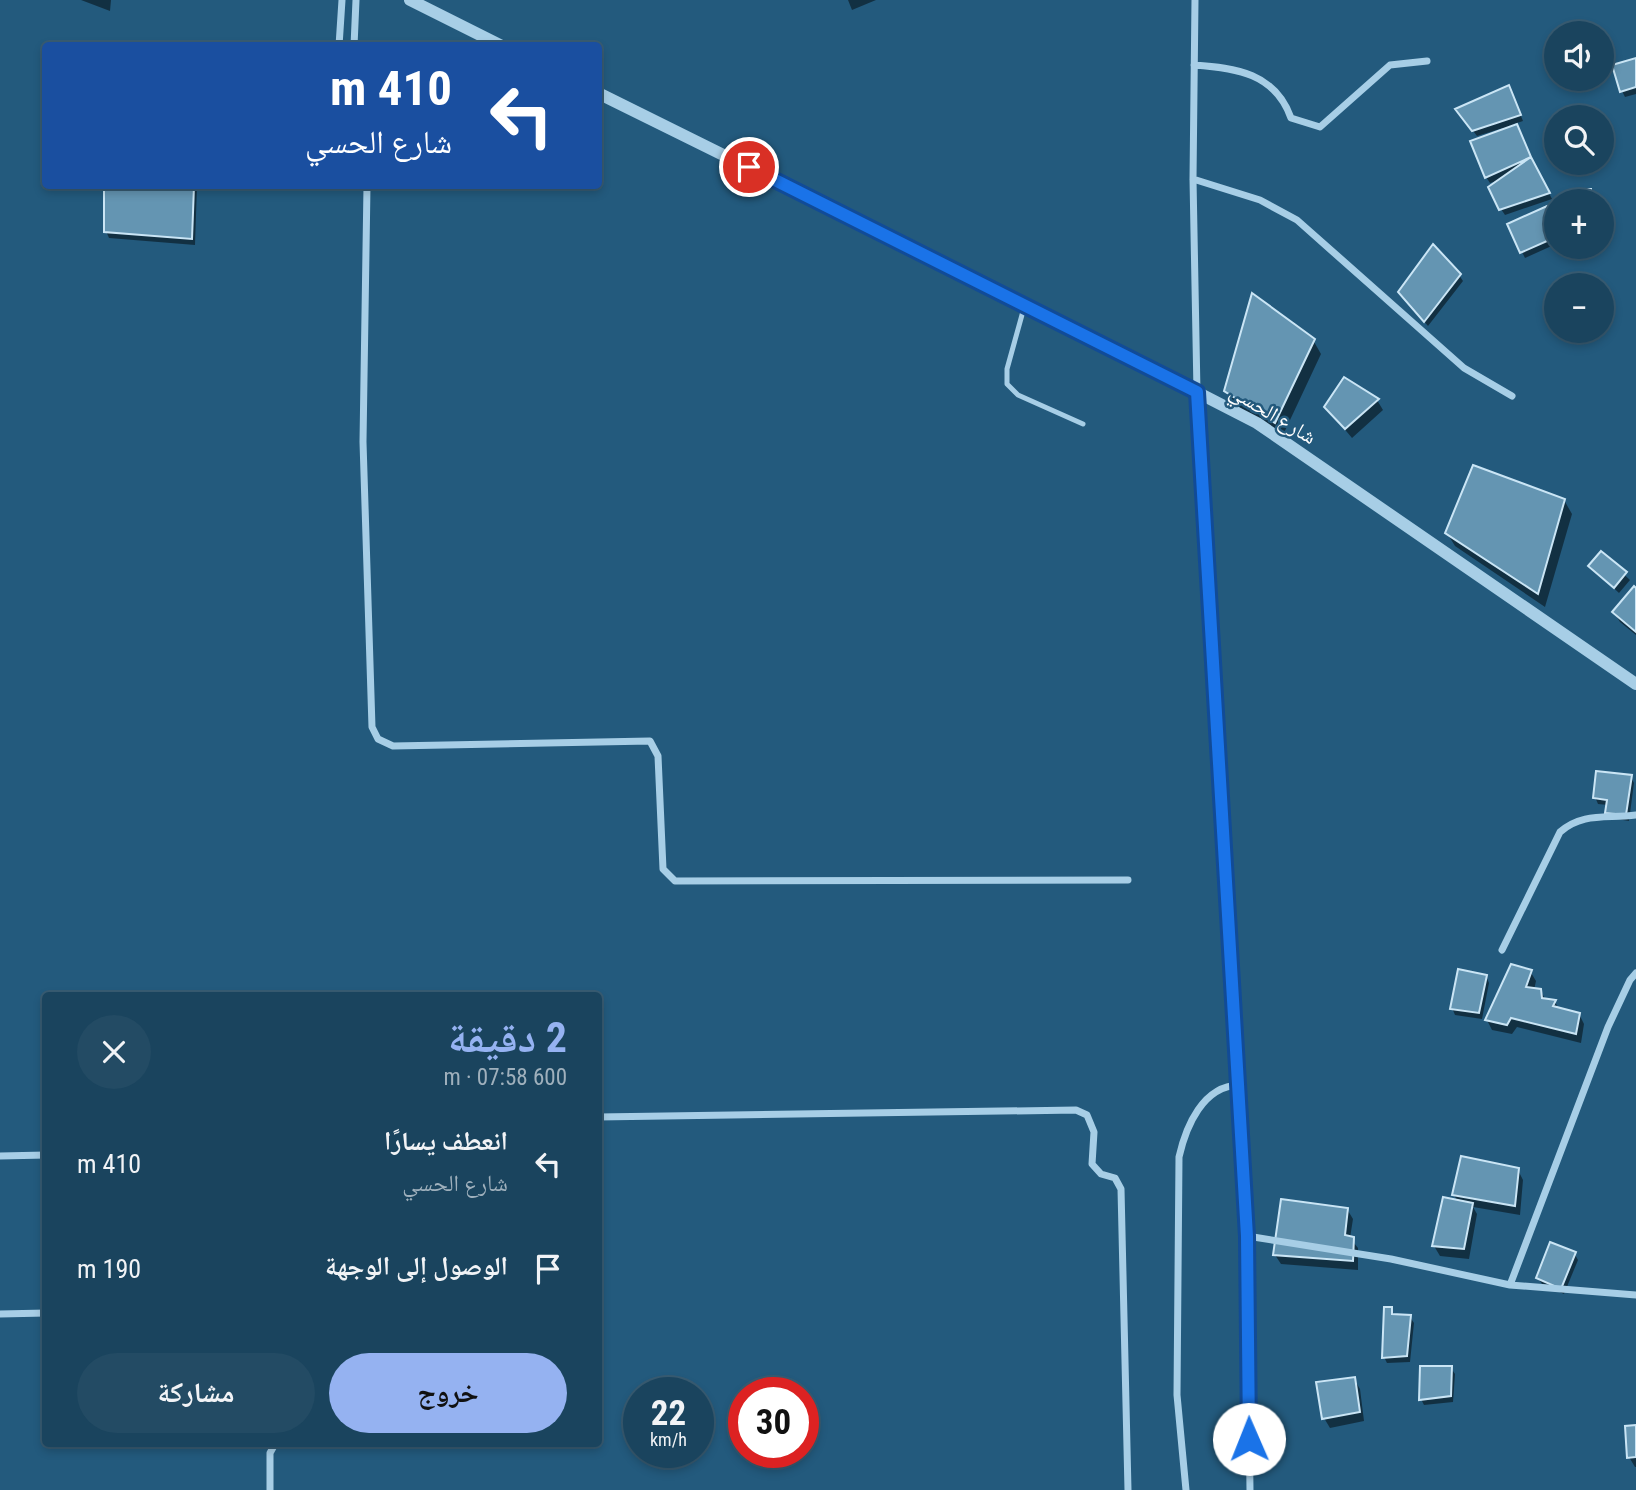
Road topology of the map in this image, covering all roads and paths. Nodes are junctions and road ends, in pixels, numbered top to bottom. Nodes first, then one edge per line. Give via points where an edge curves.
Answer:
1 (342, 0) edge
2 (356, 0) edge
3 (410, 0) edge
4 (1195, 0) edge
5 (339, 42) edge
6 (354, 42) edge
7 (494, 42) edge
8 (1427, 61) dead end
9 (1194, 65) junction
10 (602, 95) edge
11 (1193, 179) junction
12 (367, 189) edge
13 (1025, 304) junction
14 (1197, 392) junction
15 (1512, 396) dead end
16 (1083, 424) dead end
17 (1636, 684) edge
18 (1636, 815) edge
19 (1128, 880) dead end
20 (1502, 950) dead end
21 (1636, 973) edge
22 (1239, 1084) junction
23 (602, 1117) edge
24 (42, 1155) edge
25 (0, 1156) edge
26 (1247, 1236) junction
27 (1510, 1284) junction
28 (1636, 1295) edge
29 (42, 1313) edge
30 (0, 1314) edge
31 (273, 1447) edge
32 (270, 1490) edge
33 (1128, 1490) edge
34 (1186, 1490) edge
35 (1250, 1490) edge

1 - 5 street
2 - 6 street
3 - 7 street
4 - 9 street
8 - 9 street via 1390,65 1320,127 1291,118 1284,100 1236,68
9 - 11 street
10 - 13 street, شارع الحسي
11 - 14 street
11 - 15 street via 1260,200 1297,220 1464,368
12 - 19 street via 363,442 372,727 377,739 393,746 650,741 658,756 663,869 675,881
13 - 14 street, شارع الحسي
13 - 16 lane via 1007,384 1018,395
14 - 17 street, شارع الحسي via 1270,431
14 - 22 street
18 - 20 street via 1592,816 1572,821 1560,832
21 - 27 street via 1608,1027
22 - 26 street
22 - 34 street via 1225,1085 1203,1101 1184,1136 1179,1157 1177,1395
23 - 33 street via 1076,1110 1087,1115 1094,1132 1092,1164 1101,1174 1115,1178 1121,1189
24 - 25 street
26 - 27 street
26 - 35 street
27 - 28 street
29 - 30 street
31 - 32 street

